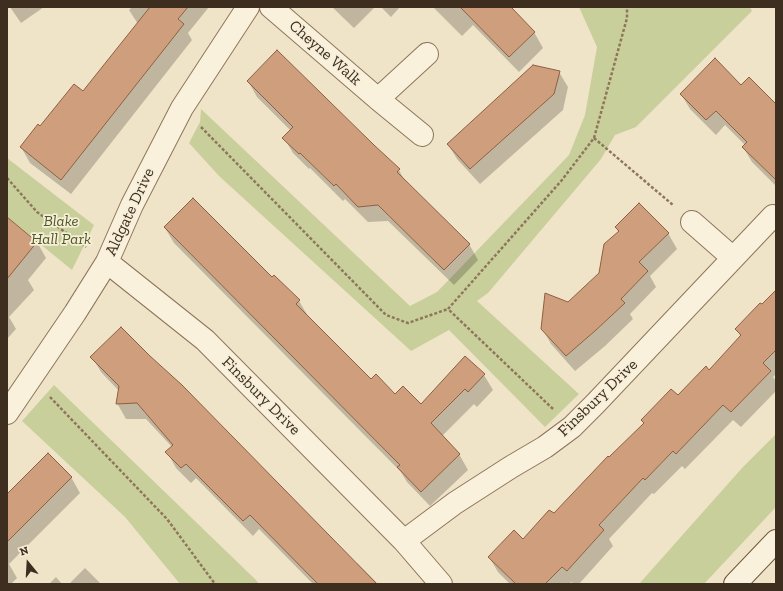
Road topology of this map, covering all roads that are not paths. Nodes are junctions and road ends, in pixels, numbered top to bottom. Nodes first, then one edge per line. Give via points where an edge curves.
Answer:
1 (248, 7) edge
2 (272, 7) edge
3 (427, 54) dead end
4 (378, 98) junction
5 (422, 135) dead end
6 (773, 216) dead end
7 (692, 222) road end
8 (733, 258) junction
9 (107, 262) junction
10 (7, 413) edge
11 (776, 541) edge
12 (404, 542) junction
13 (441, 584) edge
14 (735, 584) edge

1 - 9 street, Aldgate Drive via 182,108 132,205
2 - 4 street, Cheyne Walk
3 - 4 street
4 - 5 street, Cheyne Walk
6 - 8 street, Finsbury Drive
7 - 8 street
8 - 12 street, Finsbury Drive via 572,427 545,447 455,503
9 - 10 street, Aldgate Drive via 75,314
9 - 12 street, Finsbury Drive via 206,340
11 - 14 street
12 - 13 street, Finsbury Drive

